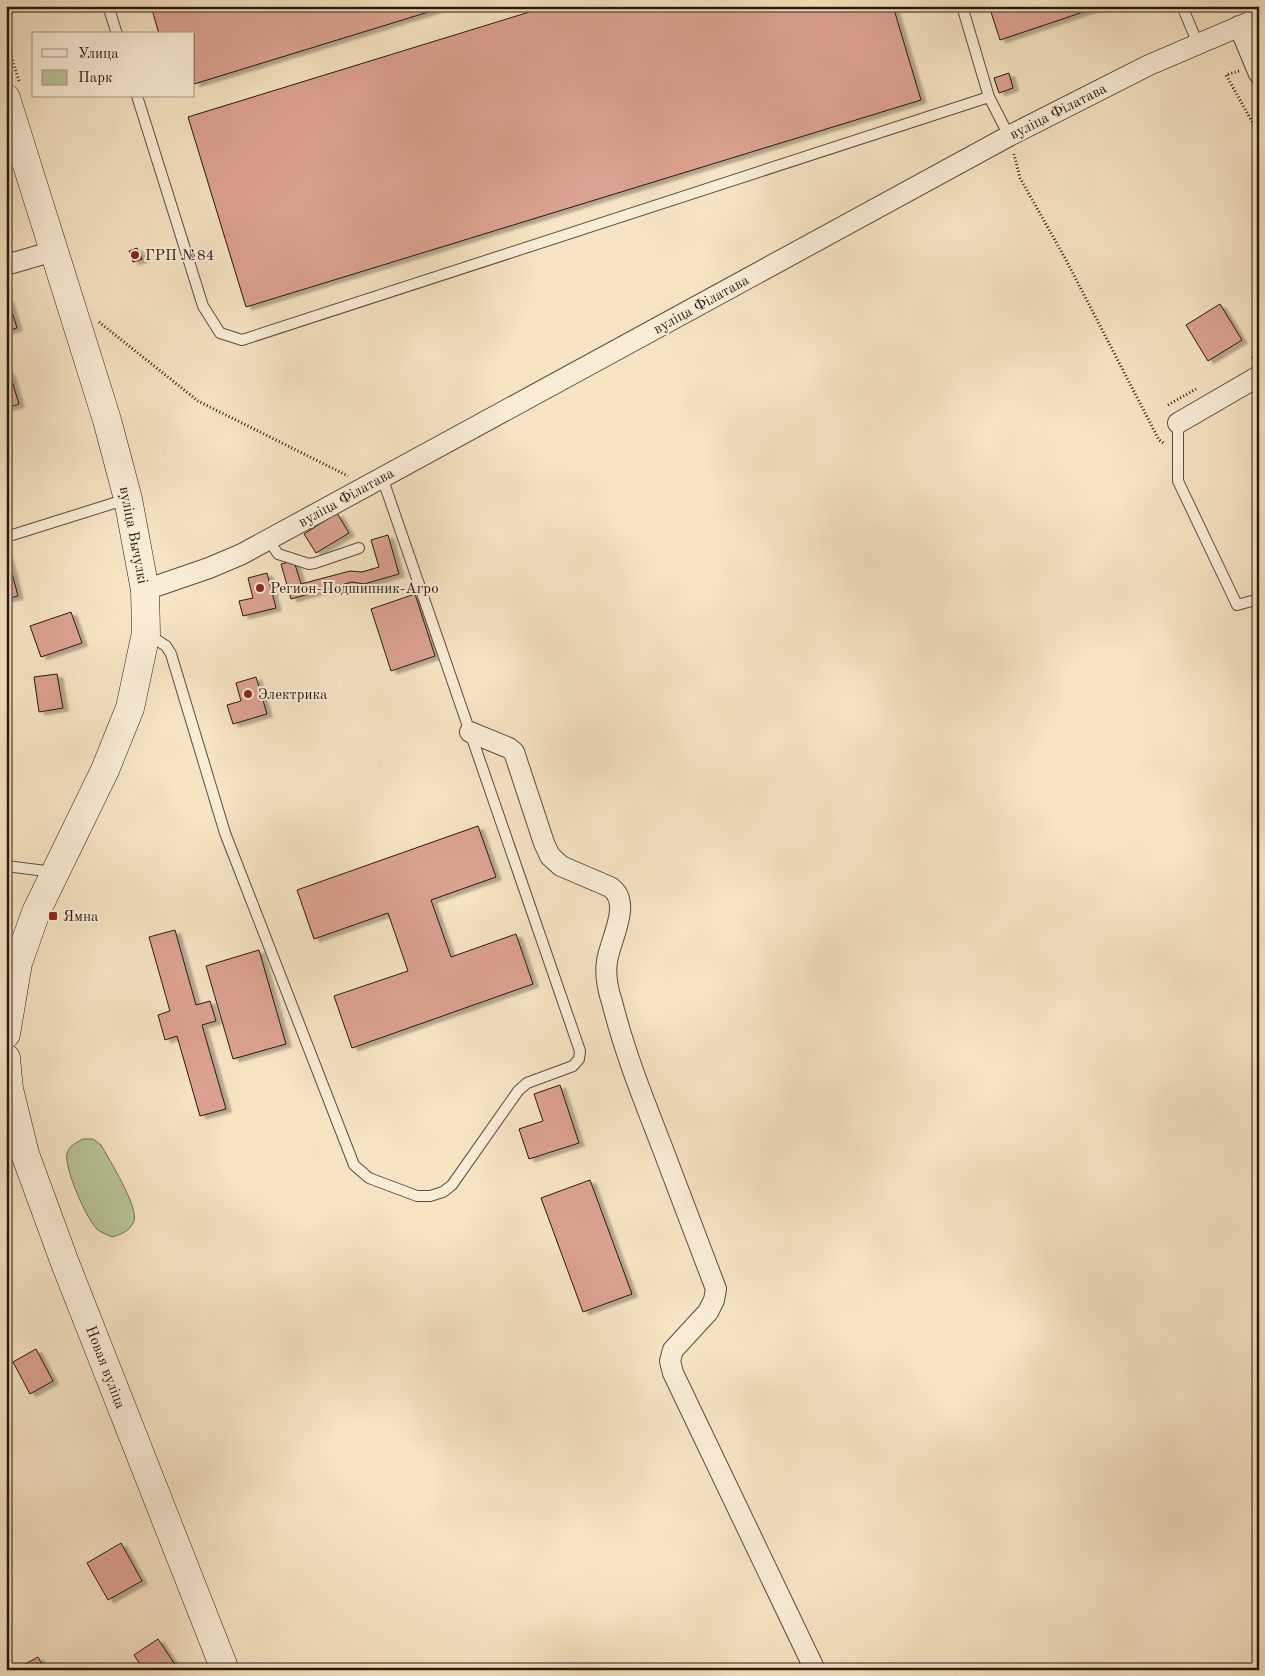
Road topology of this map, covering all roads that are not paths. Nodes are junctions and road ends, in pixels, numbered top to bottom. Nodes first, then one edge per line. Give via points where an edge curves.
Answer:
1 (108, 6) edge
2 (962, 6) edge
3 (1182, 6) edge
4 (1259, 18) edge
5 (1239, 26) junction
6 (116, 32) edge
7 (1198, 44) junction
8 (1259, 74) edge
9 (989, 97) junction
10 (6, 98) edge
11 (138, 98) edge
12 (1009, 136) junction
13 (54, 251) junction
14 (6, 265) edge
15 (1259, 376) edge
16 (1178, 423) joint
17 (382, 477) junction
18 (128, 499) junction
19 (6, 537) edge
20 (268, 540) junction
21 (360, 548) dead end
22 (145, 590) junction
23 (1259, 599) edge
24 (146, 633) junction
25 (470, 732) junction
26 (6, 866) edge
27 (55, 872) junction
28 (12, 963) edge
29 (6, 1034) edge
30 (6, 1058) edge
31 (225, 1670) edge
32 (815, 1670) edge

1 - 6 lane
2 - 9 lane
3 - 7 lane
4 - 5 street, вуліца Філатава
5 - 7 street, вуліца Філатава
5 - 8 street
7 - 12 street, вуліца Філатава
9 - 11 lane via 242,340 220,333 203,306
9 - 12 lane
10 - 13 street, вуліца Вычулкі
12 - 17 street, вуліца Філатава
13 - 14 street
13 - 18 street, вуліца Вычулкі
15 - 16 street
16 - 23 lane via 1178,481 1237,606
17 - 20 street, вуліца Філатава
17 - 25 lane
18 - 19 lane
18 - 22 street, вуліца Вычулкі
20 - 21 lane via 278,554 309,564
20 - 22 street, вуліца Філатава via 209,568
22 - 24 street, вуліца Вычулкі
24 - 25 lane via 166,646 171,654 225,833 354,1166 369,1178 417,1196 443,1192 452,1185 518,1090 527,1083 573,1066 580,1051
24 - 27 street, вуліца Вычулкі via 130,708
25 - 32 street via 514,752 550,856 562,866 610,887 619,899 619,919 606,964 608,989 623,1045 716,1289 708,1312 673,1350 670,1361 673,1373
26 - 27 lane
27 - 28 street, вуліца Вычулкі
28 - 29 street
30 - 31 street, Новая вуліца via 9,1089 25,1154

